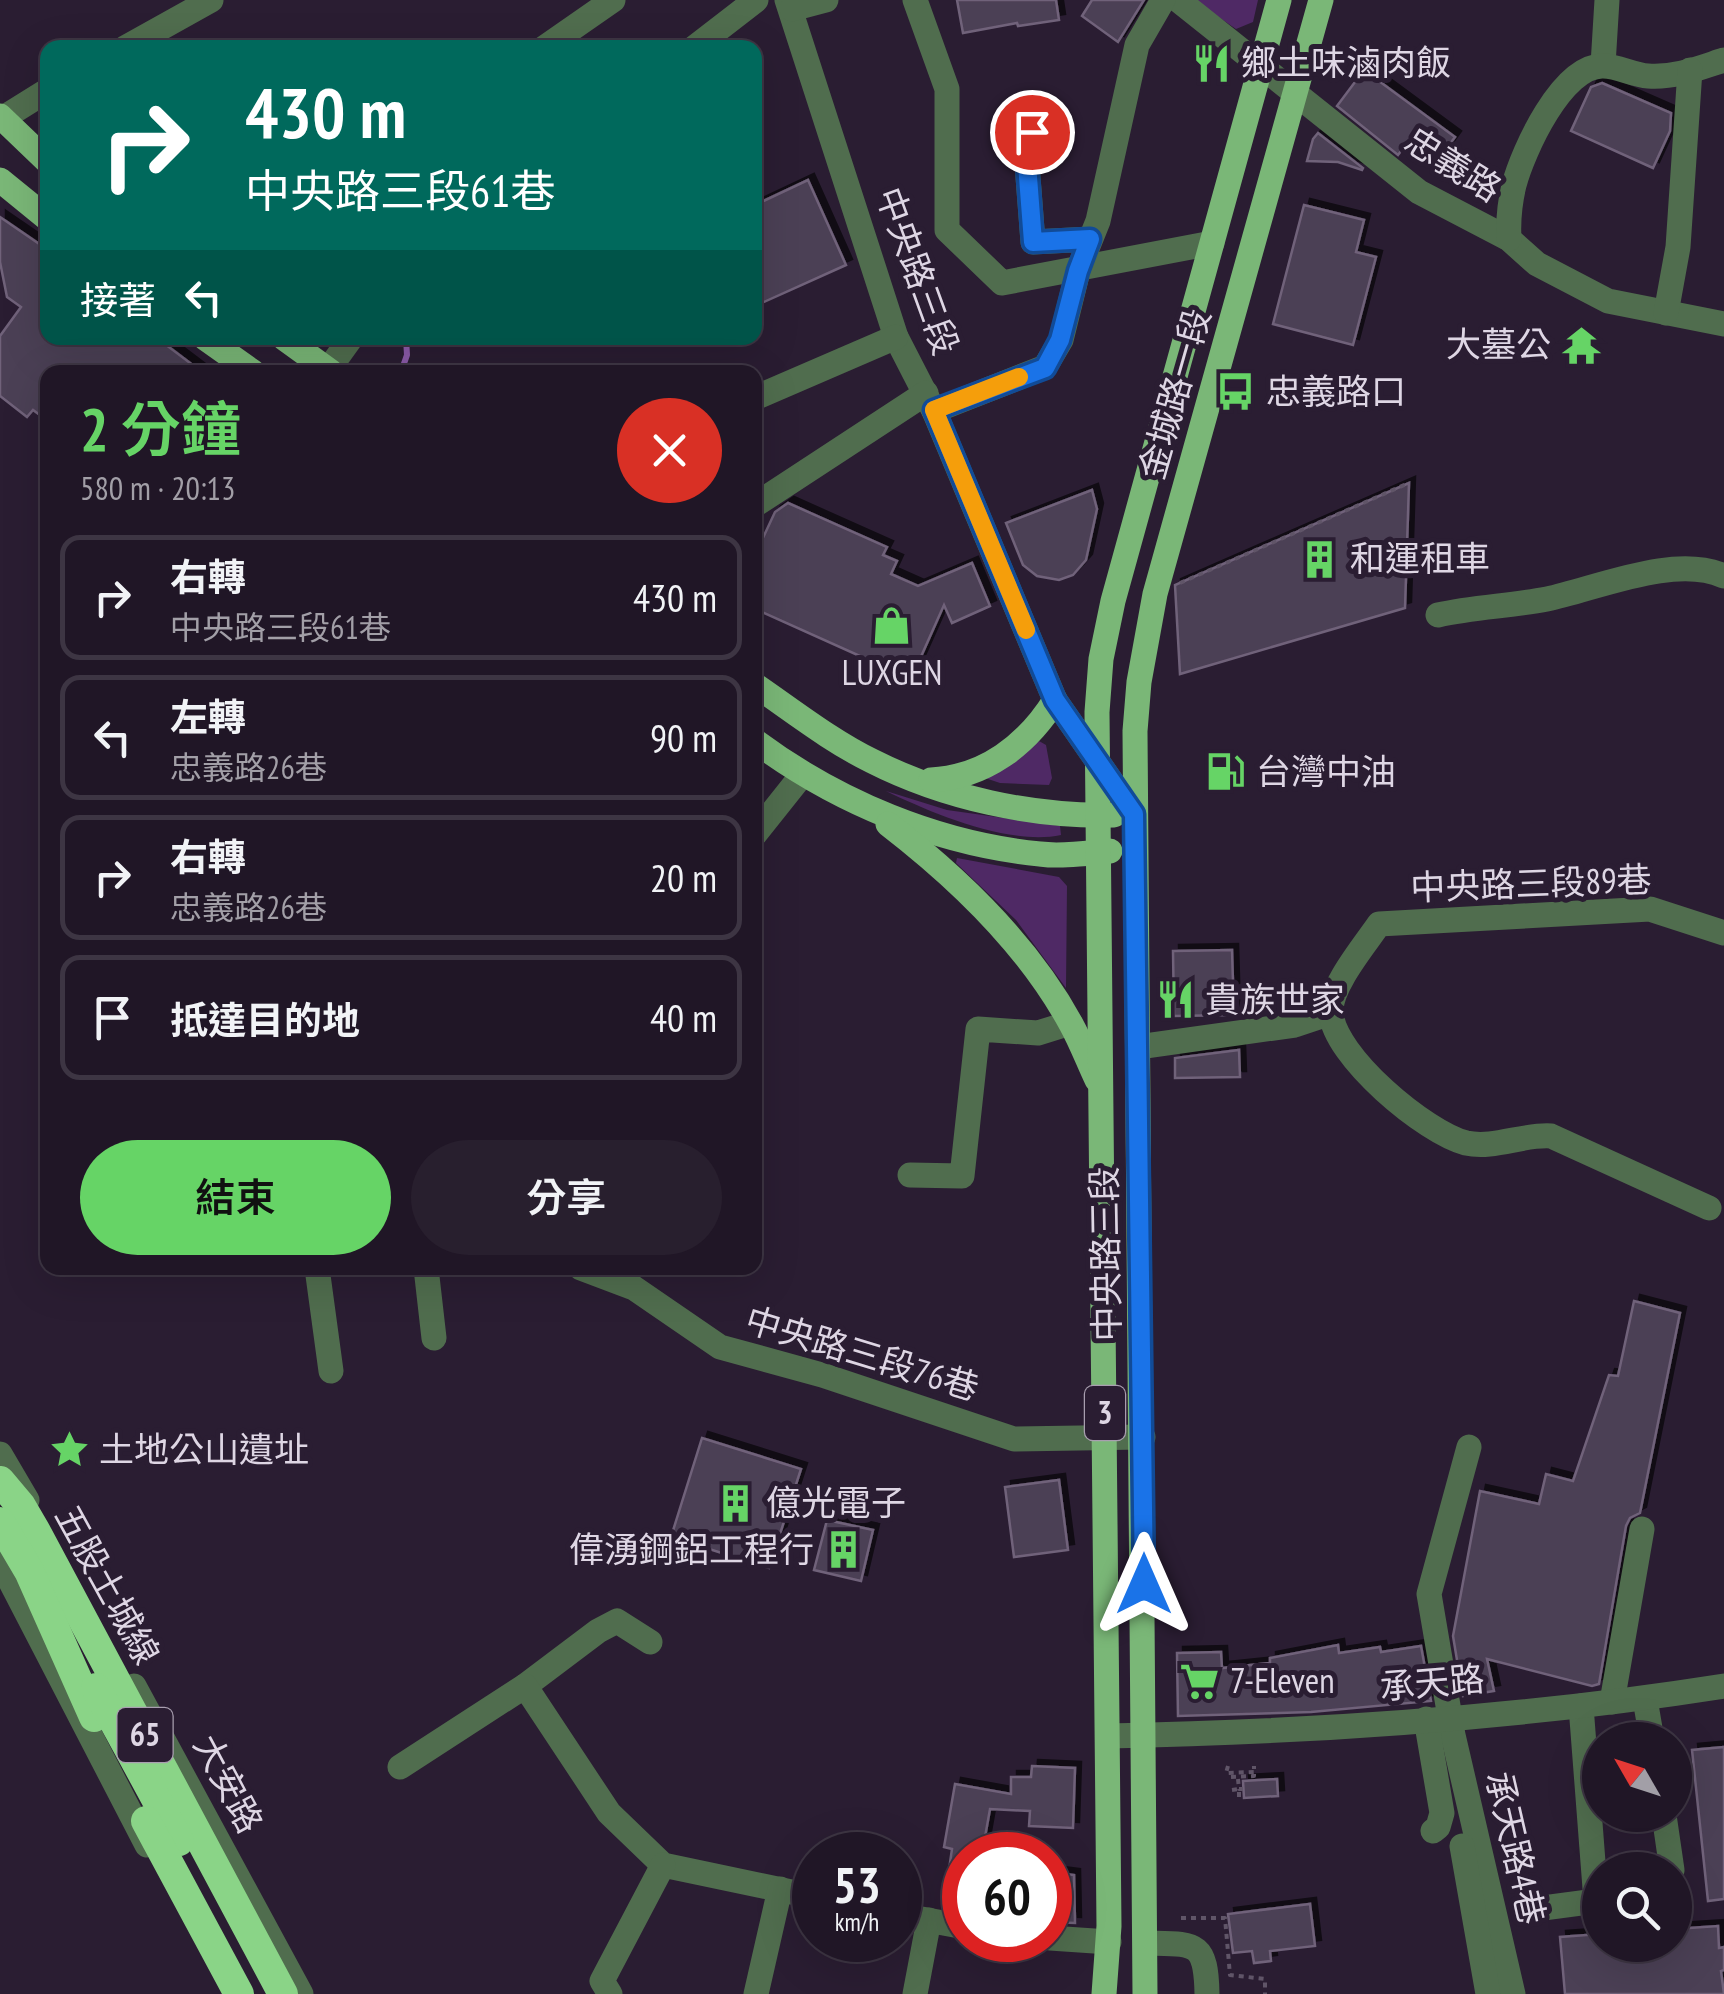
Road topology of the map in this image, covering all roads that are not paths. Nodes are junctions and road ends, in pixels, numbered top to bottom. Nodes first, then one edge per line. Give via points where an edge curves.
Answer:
1 (211, 0) edge
2 (613, 0) edge
3 (756, 0) edge
4 (826, 0) edge
5 (915, 0) edge
6 (1162, 0) edge
7 (1178, 0) edge
8 (1279, 0) edge
9 (1321, 0) edge
10 (1607, 0) edge
11 (792, 3) edge
12 (139, 40) edge
13 (556, 40) edge
14 (704, 40) edge
15 (1724, 60) edge
16 (1261, 64) junction
17 (1604, 66) junction
18 (1690, 70) junction
19 (40, 95) edge
20 (1294, 95) junction
21 (1, 118) edge
22 (1032, 132) dead end
23 (40, 155) edge
24 (0, 180) edge
25 (40, 212) edge
26 (1090, 239) junction
27 (1509, 239) junction
28 (1212, 243) junction
29 (1078, 271) junction
30 (1666, 312) junction
31 (1724, 324) edge
32 (896, 337) junction
33 (214, 345) edge
34 (293, 345) edge
35 (240, 365) edge
36 (321, 365) edge
37 (762, 395) edge
38 (929, 402) junction
39 (762, 500) edge
40 (1724, 576) edge
41 (1438, 615) dead end
42 (762, 690) edge
43 (1055, 700) junction
44 (762, 746) edge
45 (1098, 764) junction
46 (802, 774) junction
47 (921, 780) junction
48 (868, 809) junction
49 (1134, 814) junction
50 (1098, 815) junction
51 (762, 825) edge
52 (1135, 849) junction
53 (1098, 852) junction
54 (1724, 932) edge
55 (1330, 1012) junction
56 (1070, 1022) junction
57 (1138, 1047) junction
58 (1102, 1090) junction
59 (910, 1175) dead end
60 (1710, 1208) dead end
61 (318, 1275) edge
62 (427, 1275) edge
63 (600, 1275) edge
64 (434, 1338) dead end
65 (331, 1371) dead end
66 (1143, 1437) junction
67 (1104, 1439) junction
68 (1469, 1447) dead end
69 (0, 1454) edge
70 (0, 1481) edge
71 (0, 1501) edge
72 (0, 1522) edge
73 (1642, 1529) dead end
74 (0, 1561) edge
75 (650, 1642) dead end
76 (525, 1686) junction
77 (1724, 1686) edge
78 (1645, 1699) junction
79 (1612, 1702) junction
80 (1580, 1706) junction
81 (1438, 1718) junction
82 (1649, 1722) edge
83 (1108, 1736) junction
84 (1144, 1736) junction
85 (400, 1766) dead end
86 (1433, 1831) dead end
87 (1476, 1833) junction
88 (1594, 1852) edge
89 (663, 1866) junction
90 (1467, 1872) junction
91 (780, 1889) junction
92 (792, 1892) edge
93 (1582, 1902) edge
94 (1528, 1910) dead end
95 (922, 1919) edge
96 (929, 1920) junction
97 (942, 1923) edge
98 (1072, 1939) edge
99 (1109, 1942) junction
100 (1146, 1943) junction
101 (226, 1994) edge
102 (239, 1994) edge
103 (260, 1994) edge
104 (282, 1994) edge
105 (301, 1994) edge
106 (610, 1994) edge
107 (756, 1994) edge
108 (915, 1994) edge
109 (1104, 1994) edge
110 (1145, 1994) edge
111 (1207, 1994) edge
112 (1488, 1994) edge
113 (1513, 1994) edge

1 - 12 street
2 - 13 street
3 - 14 street
4 - 11 street
5 - 29 street via 947,88 947,230 1002,283
6 - 26 street via 1137,45
7 - 16 street, 忠義路
8 - 16 main road, 金城路一段
9 - 20 main road, 金城路一段
10 - 17 street
11 - 32 street, 中央路三段
15 - 18 street
16 - 20 street, 忠義路
16 - 28 main road, 金城路一段
17 - 18 street via 1647,76
17 - 27 street via 1585,70 1563,88 1542,122 1514,185
18 - 30 street via 1678,247
19 - 21 street
20 - 27 street, 忠義路 via 1420,192
20 - 49 main road, 金城路一段 via 1156,594 1140,682
21 - 23 main road
22 - 26 street via 1026,151 1033,242
24 - 25 main road
26 - 29 street
27 - 30 street, 忠義路 via 1537,264 1608,302
28 - 29 street
28 - 45 main road, 金城路一段 via 1105,630
29 - 38 street via 1060,340 1045,368
30 - 31 street, 忠義路
32 - 37 street
32 - 38 street, 中央路三段
33 - 35 main road
34 - 36 main road
38 - 39 street
38 - 43 street, 中央路三段
40 - 41 street via 1669,569 1545,599
42 - 47 main road via 873,762
43 - 45 street, 中央路三段
43 - 47 main road via 1013,750 955,779
44 - 46 main road, 3
45 - 49 street, 中央路三段
45 - 50 main road, 中央路三段
46 - 48 main road, 3
46 - 51 street
47 - 50 main road via 1012,807
48 - 53 main road, 3 via 1006,849
48 - 56 main road, 3 via 986,912
49 - 50 main road
49 - 52 main road, 中央路三段 / 3
50 - 53 main road, 中央路三段
52 - 53 main road, 3
52 - 57 main road, 中央路三段 / 3
53 - 58 main road, 中央路三段
54 - 55 street, 中央路三段89巷 via 1650,909 1379,924 1338,985
55 - 57 street via 1294,1024
55 - 60 street via 1347,1054 1436,1129 1484,1144 1551,1136
56 - 58 main road, 3
56 - 59 street via 1038,1033 978,1029 962,1176
57 - 66 main road, 中央路三段 / 3
58 - 67 main road, 中央路三段 / 3
61 - 65 street
62 - 64 street
63 - 67 street, 中央路三段76巷 via 634,1288 720,1346 1014,1439
66 - 67 street, 中央路三段76巷
66 - 84 main road, 中央路三段 / 3
67 - 83 main road, 中央路三段 / 3
68 - 81 street via 1429,1594
69 - 105 street, 大安路
70 - 104 highway, 五股土城線 / 65 via 35,1530
71 - 103 highway
72 - 102 highway, 五股土城線 / 65 via 30,1571 121,1774
73 - 79 street
74 - 101 street
75 - 76 street via 617,1622
76 - 85 street
76 - 89 street via 610,1813
77 - 78 street, 承天路
78 - 79 street, 承天路
78 - 82 street
79 - 80 street, 承天路
80 - 81 street, 承天路
80 - 88 street
81 - 84 street, 承天路
81 - 86 street via 1442,1813
81 - 87 street, 承天路4巷
81 - 90 street via 1466,1832
83 - 84 street, 承天路
83 - 99 main road, 中央路三段 / 3
84 - 100 main road, 中央路三段 / 3
87 - 90 street
87 - 113 street, 承天路4巷
89 - 91 street
89 - 106 street via 602,1981
90 - 112 street
91 - 92 street
91 - 107 street
93 - 94 street
95 - 96 street
96 - 97 street
96 - 108 street
98 - 99 street
99 - 100 main road
99 - 109 main road, 中央路三段 / 3
100 - 110 main road, 中央路三段 / 3
100 - 111 street via 1198,1949

